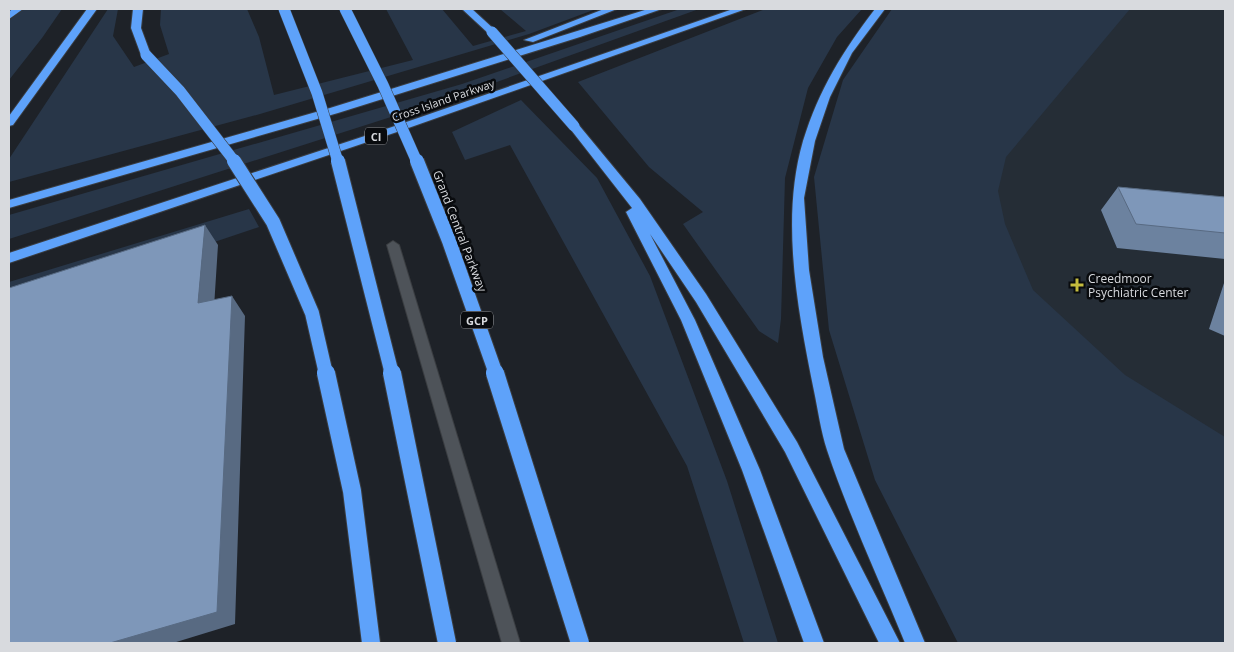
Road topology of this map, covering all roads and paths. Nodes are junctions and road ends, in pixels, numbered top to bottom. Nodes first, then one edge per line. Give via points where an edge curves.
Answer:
1 (18, 9) edge
2 (92, 9) edge
3 (138, 9) edge
4 (284, 9) edge
5 (345, 9) edge
6 (467, 9) edge
7 (477, 9) edge
8 (612, 9) edge
9 (657, 9) edge
10 (741, 9) edge
11 (880, 9) edge
12 (9, 16) edge
13 (492, 32) junction
14 (384, 96) junction
15 (9, 124) edge
16 (574, 126) junction
17 (9, 204) edge
18 (393, 245) dead end
19 (9, 258) edge
20 (372, 643) edge
21 (447, 643) edge
22 (510, 643) edge
23 (580, 643) edge
24 (814, 643) edge
25 (890, 643) edge
26 (915, 643) edge

1 - 12 highway
2 - 15 highway
3 - 20 highway, bridge via 136,28 146,55 226,148 273,222 312,313 352,491
4 - 21 highway, bridge via 323,108 375,298 414,469
5 - 23 highway, Grand Central Parkway / GCP, bridge via 424,177 462,275 516,435
6 - 13 highway
7 - 13 highway
8 - 14 highway
9 - 14 highway, Cross Island Parkway
10 - 19 highway, Cross Island Parkway / CI via 402,127
11 - 26 highway via 848,53 825,97 809,141 798,198 803,279 815,357 835,449
13 - 16 highway, bridge
14 - 17 highway, Cross Island Parkway
16 - 24 highway via 634,216 679,302 751,470
16 - 25 highway via 635,202 701,298 790,447
18 - 22 lane

